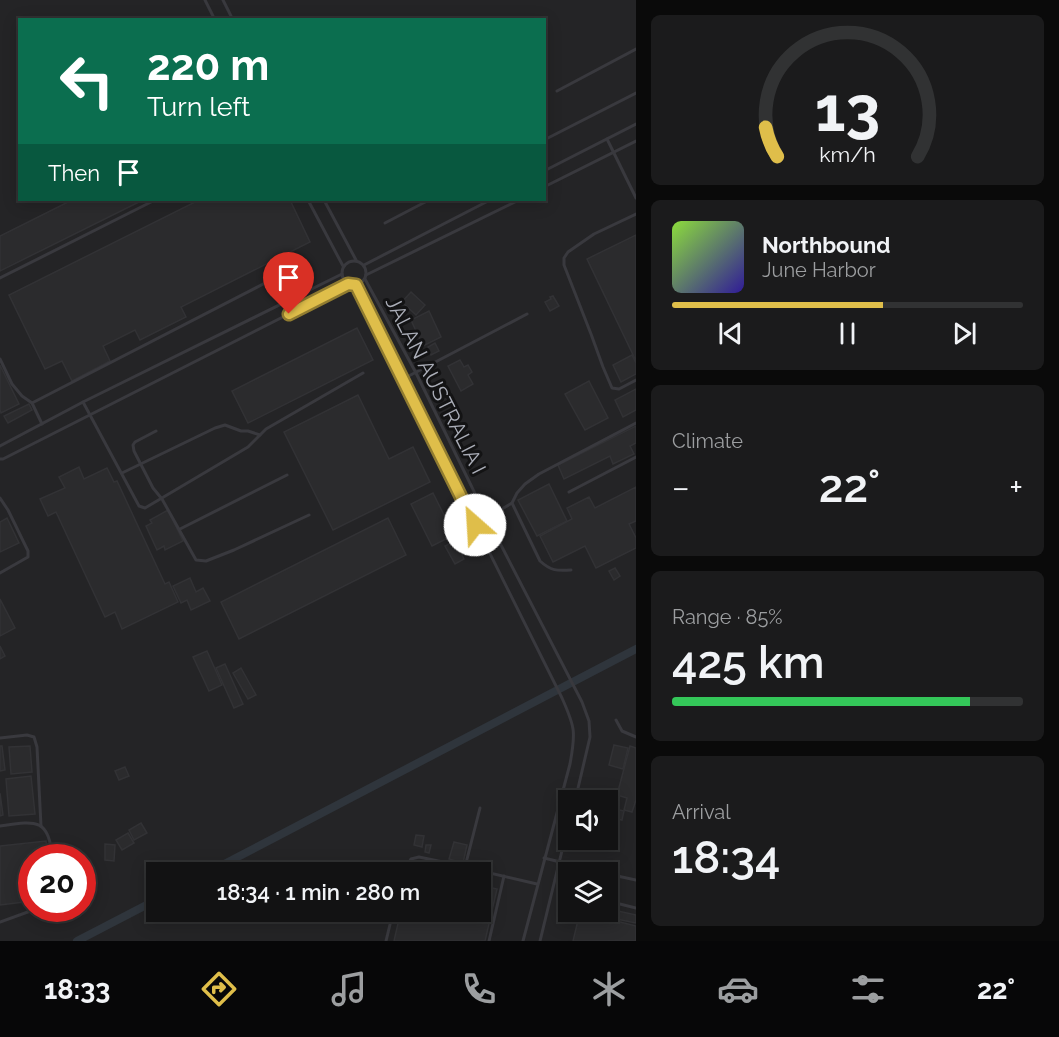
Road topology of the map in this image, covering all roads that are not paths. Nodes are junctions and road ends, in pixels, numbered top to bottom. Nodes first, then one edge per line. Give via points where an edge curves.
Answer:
1 (205, 0) edge
2 (223, 0) edge
3 (214, 18) edge
4 (232, 18) edge
5 (636, 49) edge
6 (557, 91) dead end
7 (636, 93) edge
8 (636, 124) edge
9 (546, 139) edge
10 (606, 139) junction
11 (636, 141) edge
12 (614, 153) junction
13 (546, 170) edge
14 (546, 186) edge
15 (636, 198) edge
16 (153, 201) edge
17 (309, 201) edge
18 (325, 201) edge
19 (427, 201) edge
20 (488, 201) edge
21 (517, 201) edge
22 (636, 214) edge
23 (385, 223) dead end
24 (356, 261) junction
25 (363, 265) junction
26 (344, 266) junction
27 (342, 274) junction
28 (365, 277) junction
29 (0, 278) edge
30 (275, 278) dead end
31 (348, 284) junction
32 (356, 285) junction
33 (528, 314) dead end
34 (0, 358) edge
35 (363, 373) dead end
36 (416, 373) junction
37 (403, 379) junction
38 (636, 380) edge
39 (83, 402) junction
40 (32, 403) junction
41 (90, 414) junction
42 (636, 423) edge
43 (42, 424) junction
44 (156, 431) dead end
45 (260, 435) junction
46 (0, 446) edge
47 (636, 457) edge
48 (0, 459) edge
49 (140, 464) junction
50 (122, 473) junction
51 (287, 475) dead end
52 (569, 492) dead end
53 (0, 498) edge
54 (162, 499) junction
55 (512, 503) junction
56 (309, 515) dead end
57 (487, 518) junction
58 (475, 525) junction
59 (180, 529) junction
60 (571, 570) dead end
61 (0, 573) edge
62 (616, 720) dead end
63 (636, 736) edge
64 (0, 738) edge
65 (578, 790) edge
66 (480, 808) dead end
67 (0, 826) edge
68 (41, 826) junction
69 (51, 844) edge
70 (563, 850) edge
71 (544, 858) junction
72 (409, 862) edge
73 (442, 862) edge
74 (466, 862) edge
75 (560, 862) joint
76 (558, 870) edge
77 (491, 873) edge
78 (504, 876) junction
79 (618, 876) edge
80 (636, 880) edge
81 (537, 884) junction
82 (618, 904) edge
83 (636, 908) edge
84 (18, 916) edge
85 (0, 922) edge
86 (391, 922) edge
87 (386, 941) edge
88 (489, 941) edge
89 (523, 941) edge
90 (540, 941) edge

1 - 3 lane
2 - 4 lane
5 - 6 lane
7 - 9 lane
8 - 10 lane
10 - 12 lane
10 - 13 lane
11 - 12 lane
12 - 14 lane
12 - 15 lane
16 - 29 lane
17 - 26 lane
18 - 24 lane
19 - 23 lane
20 - 25 lane
21 - 28 lane
22 - 38 lane via 594,234 568,252 564,265 612,388
24 - 25 lane
24 - 26 lane
25 - 28 lane, JALAN AUSTRALIA I
26 - 27 lane
27 - 31 lane
27 - 39 lane
28 - 32 lane, JALAN AUSTRALIA I
28 - 36 lane, JALAN AUSTRALIA I
30 - 40 lane
31 - 32 lane, JALAN AUSTRALIA I
31 - 41 lane
32 - 37 lane, JALAN AUSTRALIA I
33 - 36 lane
34 - 40 lane via 12,384
35 - 45 lane
36 - 37 lane
36 - 57 lane, JALAN AUSTRALIA I
37 - 58 lane, JALAN AUSTRALIA I
39 - 41 lane
39 - 43 lane
40 - 43 lane
41 - 48 lane
41 - 50 lane
42 - 55 lane via 539,474 521,488
43 - 46 lane
44 - 49 lane via 133,446
45 - 49 lane via 225,425
45 - 54 lane via 248,447
47 - 52 lane
49 - 50 lane
49 - 54 lane
50 - 54 lane via 142,508
51 - 59 lane
53 - 61 lane via 28,551 28,557
54 - 59 lane
55 - 57 lane
55 - 60 lane via 540,561 558,571
56 - 59 lane via 206,561 196,560
57 - 58 lane
57 - 65 lane, JALAN AUSTRALIA I via 589,721 590,737
58 - 71 lane, JALAN AUSTRALIA I via 572,720 575,738 570,764
62 - 63 lane via 622,731
64 - 68 lane via 34,737
66 - 74 lane
67 - 68 lane
68 - 69 lane
70 - 75 lane
71 - 75 lane
71 - 81 lane, JALAN AUSTRALIA I
72 - 73 lane via 419,857
76 - 90 lane
77 - 78 lane
78 - 81 lane
78 - 88 lane
79 - 80 lane
81 - 89 lane, JALAN AUSTRALIA I
82 - 83 lane
84 - 85 lane
86 - 87 lane

